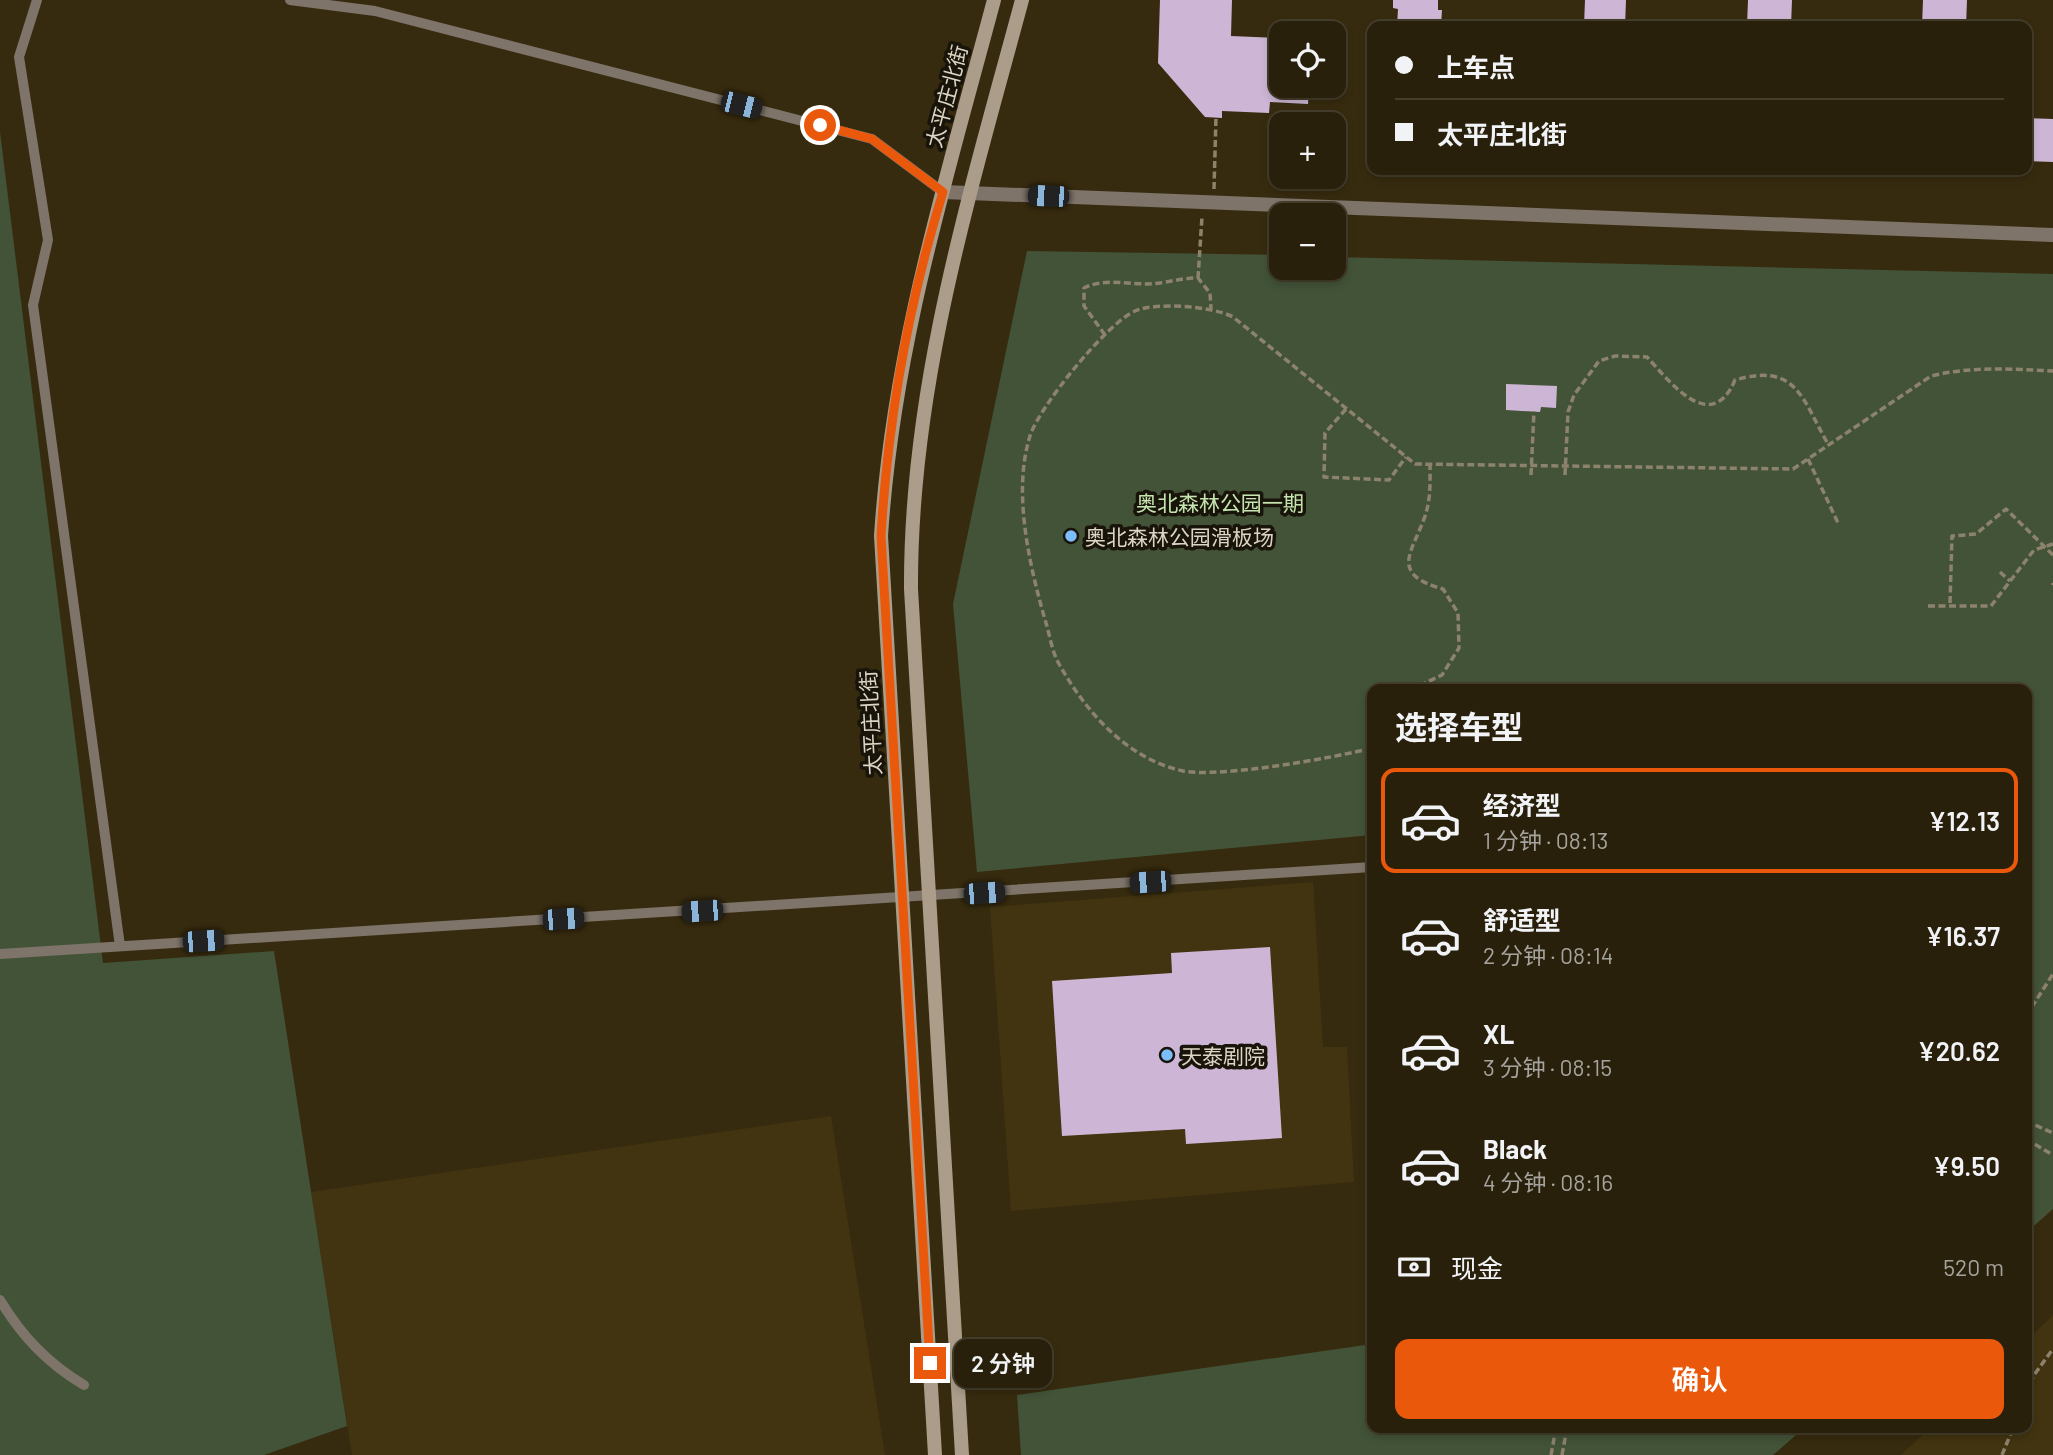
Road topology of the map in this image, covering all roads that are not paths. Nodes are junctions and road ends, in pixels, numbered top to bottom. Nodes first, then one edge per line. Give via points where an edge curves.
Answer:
1 (37, 0) edge
2 (290, 0) edge
3 (994, 0) edge
4 (1022, 0) edge
5 (943, 192) junction
6 (970, 193) junction
7 (2053, 235) edge
8 (1367, 867) edge
9 (929, 896) junction
10 (902, 898) junction
11 (120, 946) junction
12 (0, 954) edge
13 (0, 1300) edge
14 (83, 1385) dead end
15 (935, 1455) edge
16 (962, 1455) edge

1 - 11 lane via 19,57 48,240 33,305
2 - 5 lane via 375,11 872,139
3 - 5 main road, 太平庄北街
4 - 6 main road
5 - 6 street
5 - 10 main road, 太平庄北街 via 925,249 899,372 883,502 884,597
6 - 7 street
6 - 9 main road via 929,378 914,484 911,589
8 - 9 lane
9 - 10 lane
9 - 16 main road
10 - 11 lane
10 - 15 main road, 太平庄北街
11 - 12 lane
13 - 14 lane via 45,1359

